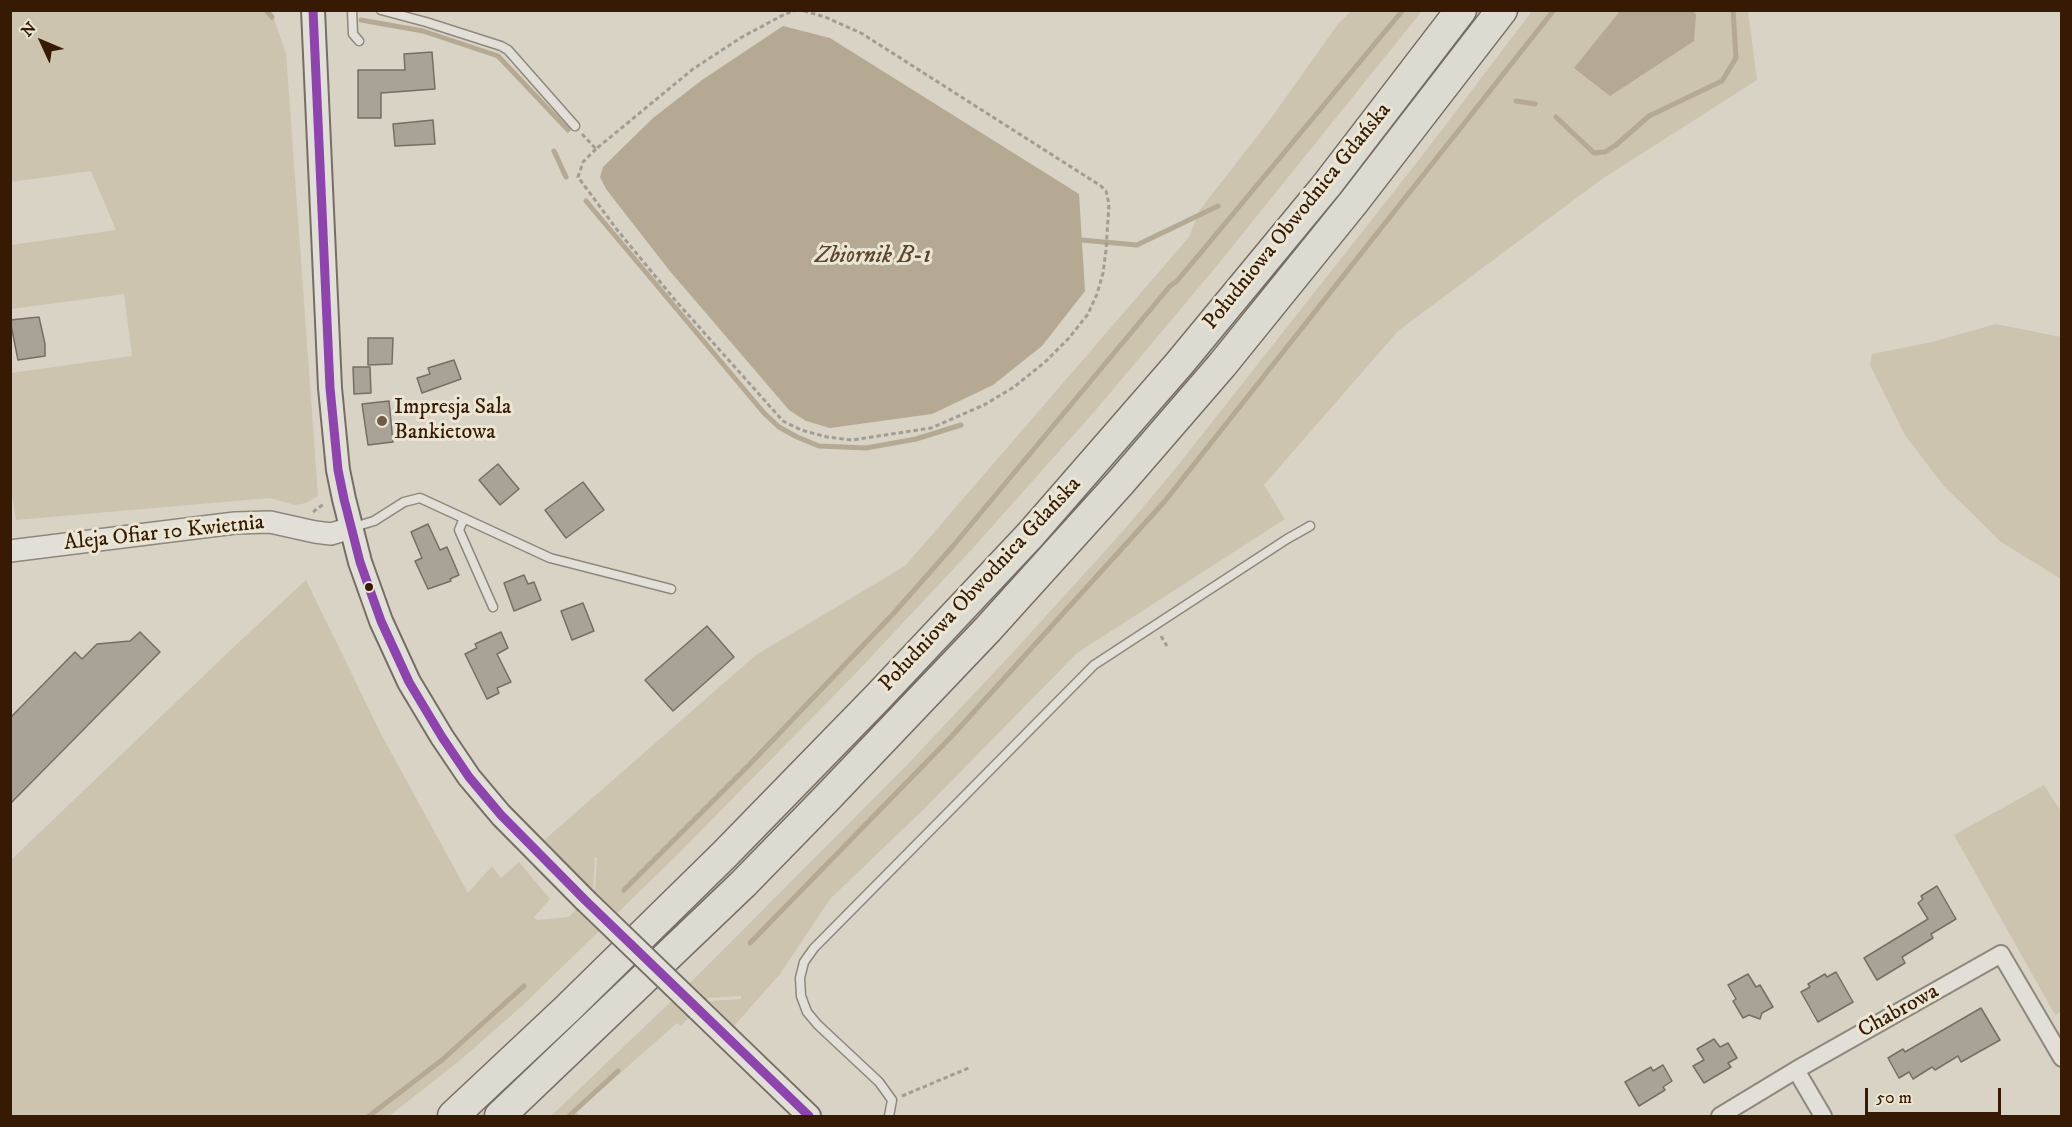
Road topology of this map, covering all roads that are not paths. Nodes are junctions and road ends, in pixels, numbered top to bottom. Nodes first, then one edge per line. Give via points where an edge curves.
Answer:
1 (313, 10) edge
2 (352, 10) edge
3 (381, 10) edge
4 (1461, 10) edge
5 (1502, 10) edge
6 (359, 41) dead end
7 (575, 126) road end
8 (464, 518) junction
9 (1310, 526) dead end
10 (351, 528) junction
11 (10, 551) edge
12 (671, 589) dead end
13 (493, 607) dead end
14 (2061, 1059) edge
15 (1796, 1070) junction
16 (453, 1116) edge
17 (500, 1116) edge
18 (809, 1116) edge
19 (889, 1116) edge
20 (1720, 1116) edge
21 (1823, 1116) edge

1 - 10 main road via 330,388 338,470
2 - 6 lane via 353,34
3 - 7 lane via 508,50
4 - 16 highway, Południowa Obwodnica Gdańska via 1326,186 1187,356 1030,534 724,855
5 - 17 highway, Południowa Obwodnica Gdańska via 1222,364 1004,612 743,884
8 - 10 lane via 420,498
8 - 12 lane via 550,558
8 - 13 lane via 459,530
9 - 19 lane via 1094,664 804,962 801,996 807,1012 879,1082 892,1100
10 - 11 street, Aleja Ofiar 10 Kwietnia via 332,534 270,522 235,523
10 - 18 main road, bridge via 381,621 409,682 469,777 585,900
14 - 15 street, Chabrowa via 2001,954
15 - 20 street, Chabrowa
15 - 21 street

